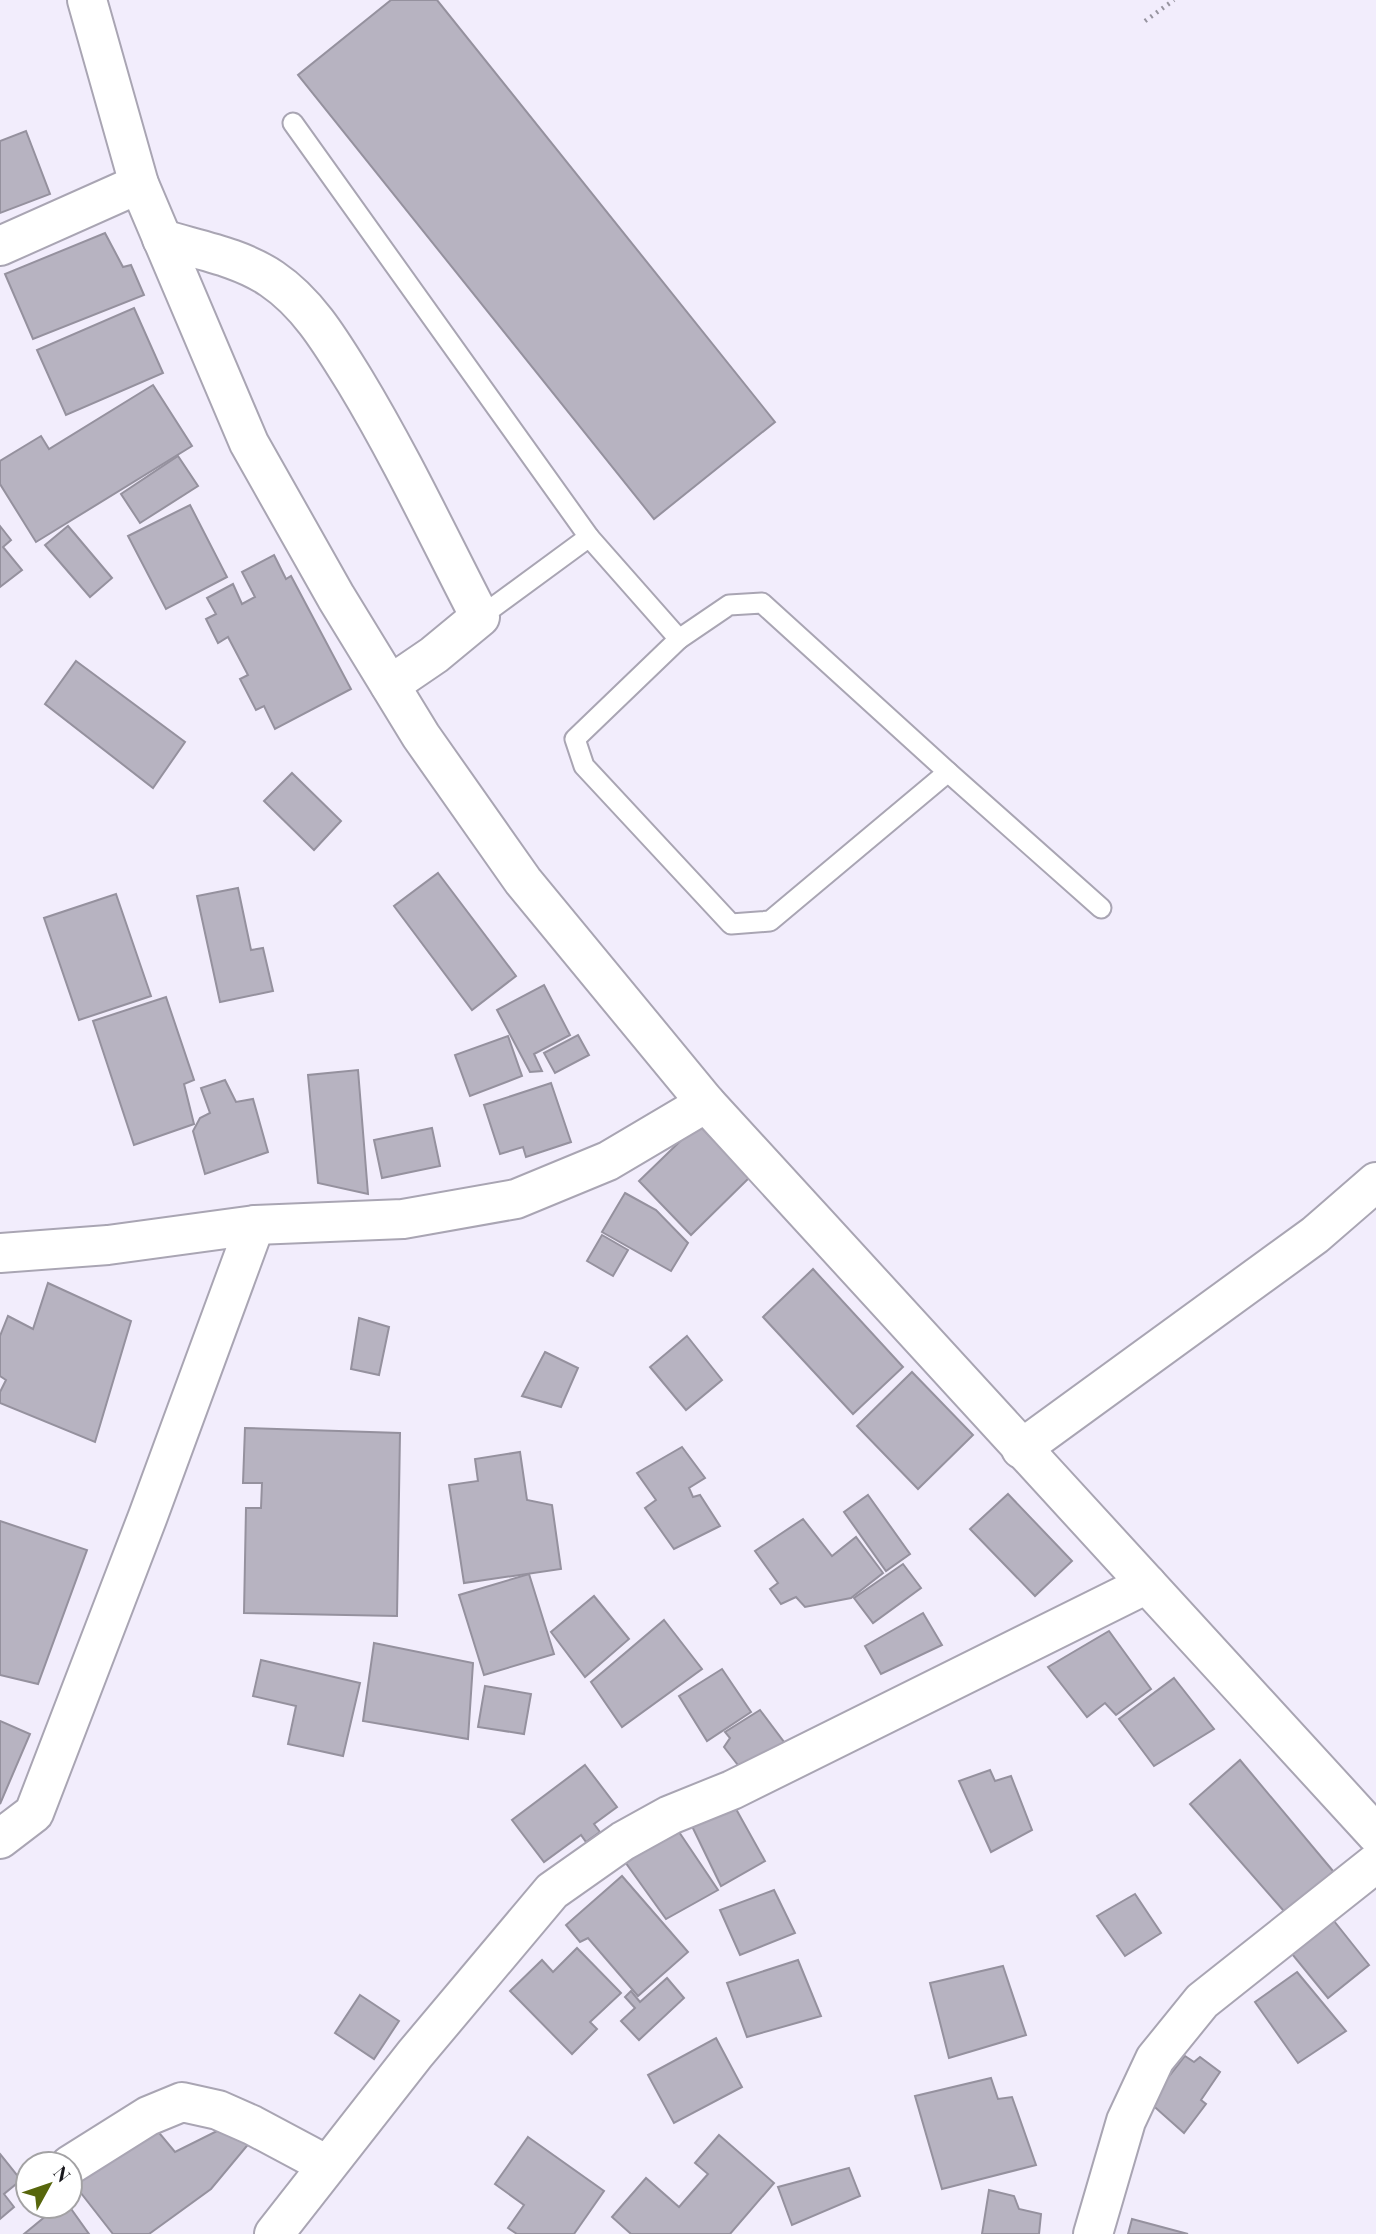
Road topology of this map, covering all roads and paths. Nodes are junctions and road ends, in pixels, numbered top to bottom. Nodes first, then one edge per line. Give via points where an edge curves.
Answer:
1 (87, 0) edge
2 (1174, 0) edge
3 (1145, 21) dead end
4 (293, 123) dead end
5 (139, 184) junction
6 (162, 239) junction
7 (0, 246) edge
8 (589, 537) junction
9 (480, 617) junction
10 (679, 639) junction
11 (390, 685) junction
12 (948, 772) junction
13 (1101, 908) dead end
14 (706, 1103) junction
15 (1376, 1182) edge
16 (255, 1225) junction
17 (0, 1253) edge
18 (1021, 1449) junction
19 (1147, 1584) junction
20 (1376, 1834) edge
21 (0, 1839) edge
22 (1376, 1863) edge
23 (84, 2156) edge
24 (327, 2165) junction
25 (274, 2234) edge
26 (1093, 2234) edge

1 - 5 street
2 - 3 path
4 - 8 lane
5 - 6 street
5 - 7 street
6 - 9 street via 256,269 306,309 379,422
6 - 11 street via 248,443
8 - 9 lane
8 - 10 lane
9 - 11 street
10 - 12 lane via 729,605 762,603
10 - 12 lane via 575,739 584,765 731,924 770,921
11 - 14 street via 523,881
12 - 13 lane
14 - 16 street via 608,1161 516,1199 403,1219
14 - 18 street
15 - 18 street via 1315,1235
16 - 17 street via 108,1245
16 - 21 street via 34,1813
18 - 19 street
19 - 20 street
19 - 24 street via 732,1790 670,1815 623,1841 552,1891
22 - 26 street via 1202,2001 1156,2059 1126,2120
23 - 24 street via 148,2116 182,2102 218,2110
24 - 25 street

